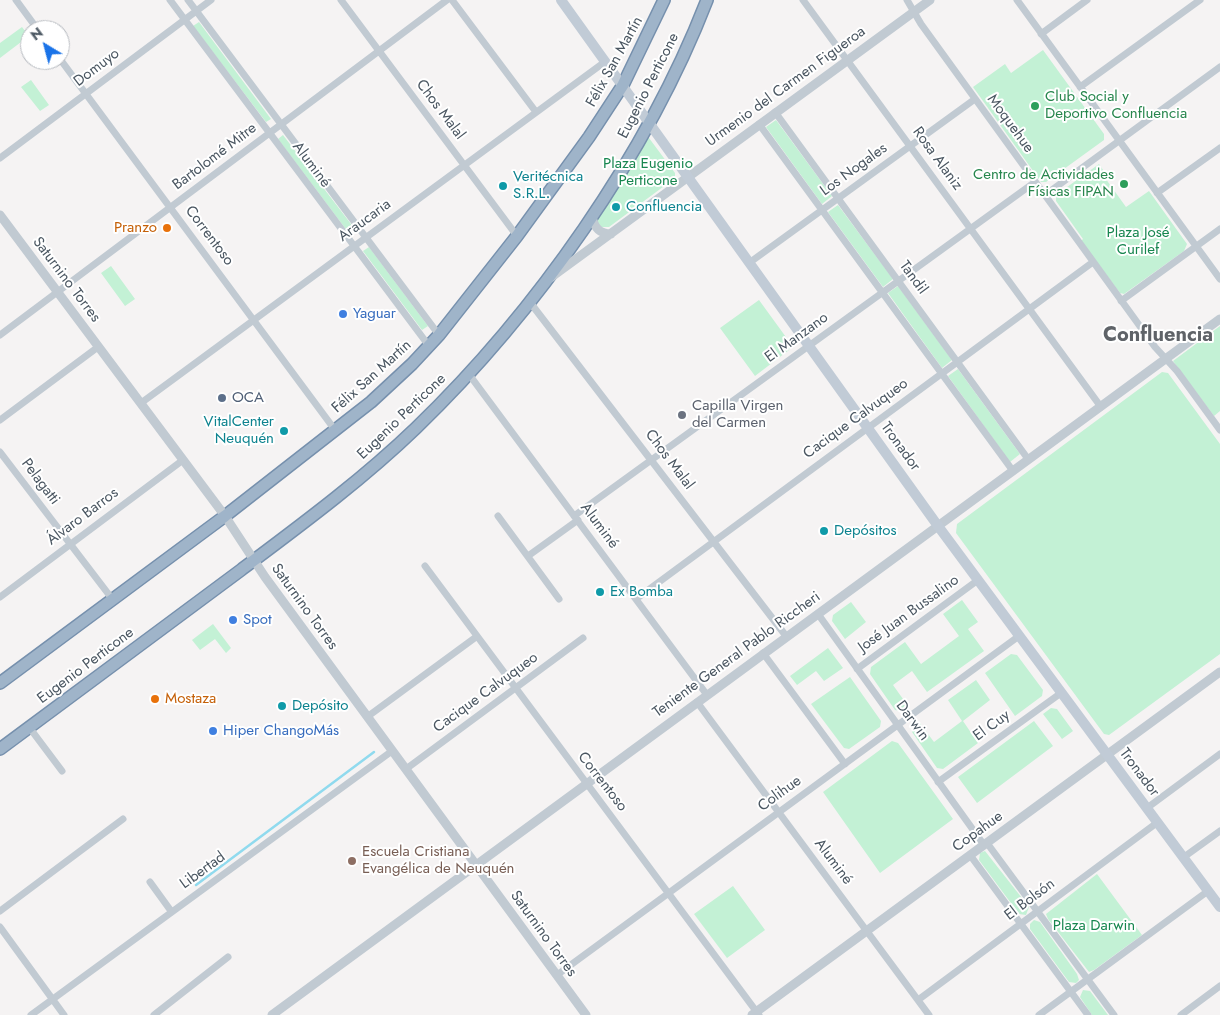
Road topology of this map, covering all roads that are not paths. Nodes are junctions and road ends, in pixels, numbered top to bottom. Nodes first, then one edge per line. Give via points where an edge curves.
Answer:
1 (16, 0) edge
2 (170, 0) edge
3 (188, 0) edge
4 (211, 0) edge
5 (341, 0) edge
6 (447, 0) edge
7 (452, 0) edge
8 (561, 0) edge
9 (664, 0) edge
10 (707, 0) edge
11 (804, 0) edge
12 (907, 0) edge
13 (930, 0) edge
14 (1017, 0) edge
15 (1087, 0) edge
16 (1200, 0) edge
17 (196, 11) junction
18 (914, 12) junction
19 (185, 19) junction
20 (31, 20) edge
21 (1041, 34) junction
22 (379, 51) junction
23 (847, 60) junction
24 (606, 61) junction
25 (1220, 67) edge
26 (68, 70) edge
27 (623, 85) junction
28 (1080, 87) junction
29 (86, 94) junction
30 (975, 99) junction
31 (536, 112) junction
32 (775, 112) junction
33 (281, 124) junction
34 (759, 124) junction
35 (649, 125) junction
36 (270, 133) junction
37 (1119, 141) junction
38 (910, 146) junction
39 (1220, 148) edge
40 (0, 158) edge
41 (464, 165) junction
42 (687, 177) junction
43 (1035, 182) junction
44 (1158, 193) junction
45 (1045, 195) junction
46 (838, 199) junction
47 (170, 208) junction
48 (822, 210) junction
49 (0, 215) edge
50 (592, 216) junction
51 (970, 228) junction
52 (1220, 229) edge
53 (611, 234) junction
54 (517, 236) junction
55 (366, 238) junction
56 (354, 246) junction
57 (1196, 246) junction
58 (1093, 262) junction
59 (749, 263) junction
60 (1220, 279) edge
61 (898, 281) junction
62 (542, 284) junction
63 (58, 292) junction
64 (882, 293) junction
65 (529, 300) junction
66 (1121, 301) junction
67 (1029, 309) junction
68 (1220, 319) edge
69 (254, 320) junction
70 (0, 335) edge
71 (439, 335) junction
72 (429, 346) junction
73 (809, 346) junction
74 (98, 347) junction
75 (1166, 359) junction
76 (957, 362) junction
77 (468, 373) junction
78 (941, 374) junction
79 (141, 403) junction
80 (1101, 407) junction
81 (1220, 416) edge
82 (0, 420) edge
83 (1213, 421) junction
84 (867, 427) junction
85 (335, 430) junction
86 (1220, 430) edge
87 (0, 452) edge
88 (1028, 459) junction
89 (183, 460) junction
90 (651, 460) junction
91 (1012, 471) junction
92 (225, 516) junction
93 (498, 516) dead end
94 (576, 518) junction
95 (938, 526) junction
96 (714, 542) junction
97 (70, 544) junction
98 (528, 556) junction
99 (253, 561) junction
100 (425, 566) dead end
101 (978, 580) junction
102 (0, 597) edge
103 (636, 599) junction
104 (113, 600) junction
105 (560, 600) dead end
106 (818, 614) junction
107 (786, 636) junction
108 (1019, 636) junction
109 (476, 637) junction
110 (583, 638) dead end
111 (763, 653) junction
112 (857, 669) junction
113 (1220, 672) edge
114 (0, 683) edge
115 (515, 689) junction
116 (1061, 692) junction
117 (707, 695) junction
118 (697, 702) junction
119 (367, 717) junction
120 (898, 725) junction
121 (29, 727) junction
122 (0, 749) edge
123 (392, 751) junction
124 (1107, 754) junction
125 (1220, 754) edge
126 (845, 764) junction
127 (406, 769) junction
128 (62, 771) dead end
129 (938, 782) junction
130 (586, 783) junction
131 (1147, 808) junction
132 (779, 812) junction
133 (123, 819) dead end
134 (1158, 822) junction
135 (1220, 830) edge
136 (985, 844) junction
137 (970, 855) junction
138 (1184, 857) junction
139 (475, 864) junction
140 (150, 882) dead end
141 (1208, 891) junction
142 (668, 893) junction
143 (1220, 906) edge
144 (0, 911) edge
145 (171, 911) junction
146 (1038, 912) junction
147 (1021, 924) junction
148 (0, 927) edge
149 (867, 931) junction
150 (228, 957) dead end
151 (557, 975) junction
152 (1088, 980) junction
153 (1220, 986) edge
154 (1071, 992) junction
155 (53, 999) junction
156 (918, 1000) junction
157 (756, 1014) edge
158 (31, 1015) edge
159 (64, 1015) edge
160 (154, 1015) edge
161 (272, 1015) edge
162 (586, 1015) edge
163 (929, 1015) edge
164 (1039, 1015) edge
165 (1088, 1015) edge
166 (1114, 1015) edge
167 (1181, 1015) edge

1 - 20 street
2 - 19 street, Aluminé
3 - 17 street, Aluminé
4 - 17 street, Domuyo
5 - 22 street, Chos Malal
6 - 22 street, Bartolomé Mitre
7 - 31 street
8 - 24 main road, Tronador
9 - 27 highway, Félix San Martín
10 - 35 highway, Eugenio Perticone via 675,76
11 - 23 street, Rosa Alaniz
12 - 18 street, Moquehue
13 - 18 street, Urmenio del Carmen Figueroa
14 - 21 street
15 - 21 street
16 - 28 street
17 - 19 street, Domuyo
17 - 33 street, Aluminé
18 - 23 street, Urmenio del Carmen Figueroa
18 - 30 street, Moquehue
19 - 29 street, Domuyo
19 - 36 street, Aluminé
21 - 28 street
22 - 33 street, Bartolomé Mitre
22 - 41 street, Chos Malal
23 - 32 street, Urmenio del Carmen Figueroa
23 - 38 street, Rosa Alaniz
24 - 27 main road, Tronador
24 - 31 street, Araucaria
25 - 37 street
26 - 29 street, Correntoso
27 - 35 main road, Tronador
27 - 54 highway, Félix San Martín
28 - 37 street
29 - 40 street, Domuyo
29 - 47 street, Correntoso
30 - 38 street, Los Nogales
30 - 43 street, Moquehue
31 - 41 street, Araucaria
32 - 34 street, Urmenio del Carmen Figueroa
32 - 46 street, Tandil
33 - 36 street, Bartolomé Mitre
33 - 55 street, Aluminé
34 - 42 street, Urmenio del Carmen Figueroa
34 - 48 street
35 - 42 main road, Tronador
35 - 50 highway, Eugenio Perticone
36 - 47 street, Bartolomé Mitre
36 - 56 street, Aluminé
37 - 44 street
37 - 45 street
38 - 46 street, Los Nogales
38 - 51 street, Rosa Alaniz
39 - 44 street
41 - 54 street, Chos Malal
41 - 55 street, Araucaria
42 - 53 street, Urmenio del Carmen Figueroa
42 - 59 main road, Tronador
43 - 45 street, Moquehue
43 - 51 street, El Manzano
44 - 57 street
45 - 58 street, Moquehue
46 - 48 street, Los Nogales
46 - 61 street, Tandil
47 - 63 street, Bartolomé Mitre
47 - 69 street, Correntoso
48 - 59 street, Los Nogales
48 - 64 street
49 - 63 street, Saturnino Torres
50 - 53 street via 598,230
50 - 62 highway, Eugenio Perticone
51 - 61 street, El Manzano
51 - 67 street, Rosa Alaniz
52 - 57 street
53 - 62 street, Urmenio del Carmen Figueroa
54 - 71 highway, Félix San Martín
55 - 56 street, Araucaria
55 - 71 street, Aluminé
56 - 69 street, Araucaria
56 - 72 street, Aluminé
57 - 60 street
57 - 66 street
58 - 66 street, Moquehue
58 - 67 street, Cacique Calvuqueo
59 - 73 main road, Tronador
61 - 64 street, El Manzano
61 - 76 street, Tandil
62 - 65 highway, Eugenio Perticone
63 - 70 street, Bartolomé Mitre
63 - 74 street, Saturnino Torres
64 - 73 street, El Manzano
64 - 78 street
65 - 77 highway, Eugenio Perticone
65 - 90 street, Chos Malal
66 - 75 street, Moquehue
67 - 76 street, Cacique Calvuqueo
67 - 80 street, Rosa Alaniz
68 - 75 street, Teniente General Pablo Riccheri
69 - 79 street, Araucaria
69 - 85 street, Correntoso
71 - 72 highway, Félix San Martín
72 - 85 highway, Félix San Martín via 384,390
73 - 84 main road, Tronador
73 - 90 street, El Manzano
74 - 79 street, Saturnino Torres
74 - 82 street
75 - 80 street, Teniente General Pablo Riccheri
75 - 83 street, Moquehue
76 - 78 street, Cacique Calvuqueo
76 - 88 street, Tandil
77 - 94 street, Aluminé
77 - 99 highway, Eugenio Perticone via 416,428 370,469
78 - 84 street, Cacique Calvuqueo
78 - 91 street
79 - 89 street, Saturnino Torres
80 - 88 street, Teniente General Pablo Riccheri
81 - 83 street
83 - 86 street, Moquehue
84 - 95 main road, Tronador
84 - 96 street, Cacique Calvuqueo
85 - 92 highway, Félix San Martín
87 - 97 street, Pelagatti
88 - 91 street, Teniente General Pablo Riccheri
89 - 92 street, Saturnino Torres
89 - 97 street, Álvaro Barros
90 - 94 street, El Manzano
90 - 96 street, Chos Malal
91 - 95 street, Teniente General Pablo Riccheri
92 - 99 street, Saturnino Torres
92 - 104 highway, Félix San Martín
93 - 98 street
94 - 98 street, El Manzano
94 - 103 street, Aluminé
95 - 101 main road, Tronador
95 - 106 street, Teniente General Pablo Riccheri
96 - 103 street, Cacique Calvuqueo
96 - 107 street, Chos Malal
97 - 102 street, Álvaro Barros
97 - 104 street, Pelagatti
98 - 105 street
99 - 119 street, Saturnino Torres
99 - 121 highway, Eugenio Perticone
100 - 109 street, Correntoso
101 - 108 main road, Tronador
101 - 112 street, José Juan Bussalino
103 - 117 street, Aluminé
104 - 114 highway, Félix San Martín
106 - 107 street, Teniente General Pablo Riccheri
106 - 112 street, Darwin
107 - 111 street, Teniente General Pablo Riccheri
108 - 116 main road, Tronador
108 - 120 street, Colihue
109 - 115 street, Correntoso
109 - 119 street
110 - 115 street, Cacique Calvuqueo
111 - 117 street, Teniente General Pablo Riccheri
111 - 126 street
112 - 120 street, Darwin
113 - 124 street, Copahue
115 - 127 street, Cacique Calvuqueo
115 - 130 street, Correntoso
116 - 124 main road, Tronador
116 - 129 street, El Cuy
117 - 118 street, Teniente General Pablo Riccheri
118 - 130 street, Teniente General Pablo Riccheri
118 - 132 street, Aluminé
119 - 123 street, Saturnino Torres
120 - 126 street, Colihue
120 - 129 street, Darwin
121 - 122 highway, Eugenio Perticone
121 - 128 street
123 - 127 street, Saturnino Torres
123 - 145 street, Libertad
124 - 131 main road, Tronador
124 - 136 street, Copahue
125 - 131 street
126 - 132 street, Colihue
127 - 139 street, Saturnino Torres
129 - 136 street, Darwin
130 - 139 street, Teniente General Pablo Riccheri
130 - 142 street, Correntoso
131 - 134 main road, Tronador
132 - 142 street, Colihue
132 - 149 street, Aluminé
133 - 144 street
134 - 138 main road, Tronador
134 - 146 street, El Bolsón
135 - 138 street
136 - 137 street, Copahue
136 - 146 street, Darwin
137 - 147 street
137 - 149 street, Copahue
138 - 141 main road, Tronador
139 - 151 street, Saturnino Torres
139 - 161 street, Teniente General Pablo Riccheri
140 - 145 street
141 - 143 main road, Tronador
141 - 152 street
142 - 151 street, Colihue
142 - 157 street, Correntoso
145 - 155 street, Libertad
146 - 147 street, El Bolsón
146 - 152 street, Darwin
147 - 154 street
147 - 156 street, El Bolsón
148 - 155 street
149 - 156 street, Aluminé
149 - 157 street, Copahue
150 - 160 street
151 - 162 street, Saturnino Torres
152 - 154 street
152 - 166 street, Darwin
153 - 167 street
154 - 164 street
154 - 165 street
155 - 158 street, Libertad
155 - 159 street
156 - 163 street, Aluminé

